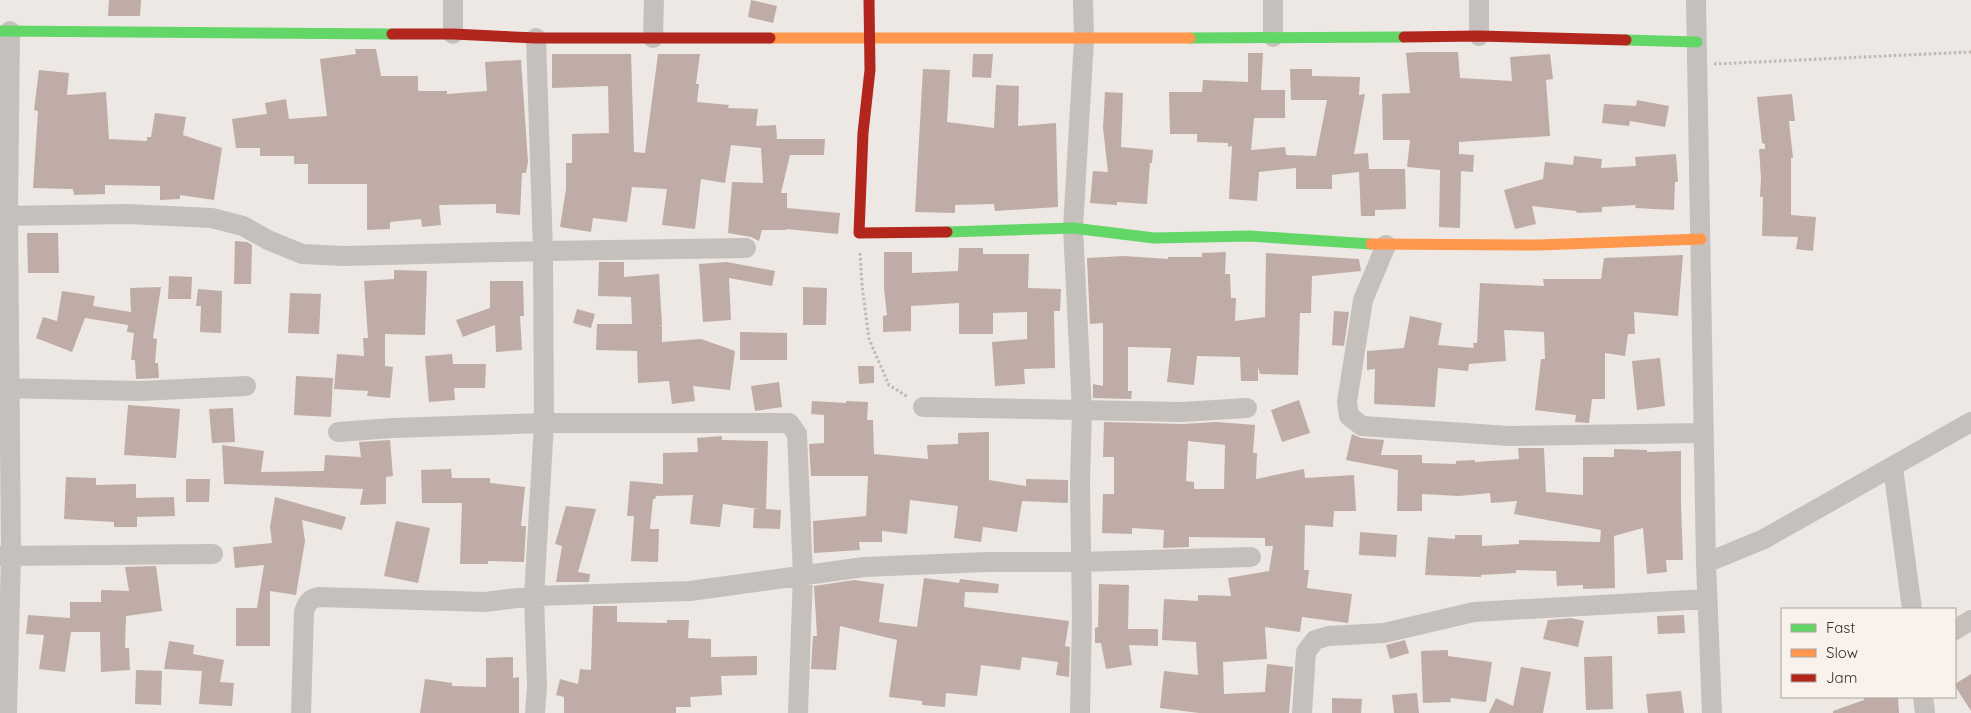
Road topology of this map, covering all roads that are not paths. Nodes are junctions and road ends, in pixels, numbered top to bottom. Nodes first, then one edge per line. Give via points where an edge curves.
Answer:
1 (453, 0) edge
2 (654, 0) edge
3 (869, 0) edge
4 (1083, 0) edge
5 (1273, 0) edge
6 (1479, 0) edge
7 (1696, 0) edge
8 (5, 31) edge
9 (453, 34) junction
10 (1479, 36) junction
11 (1273, 37) junction
12 (536, 38) junction
13 (653, 38) junction
14 (871, 39) junction
15 (1084, 39) junction
16 (1697, 42) junction
17 (4, 215) edge
18 (1073, 228) junction
19 (1701, 239) junction
20 (1386, 245) junction
21 (746, 248) dead end
22 (543, 251) junction
23 (246, 386) dead end
24 (5, 388) edge
25 (923, 407) road end
26 (1247, 408) dead end
27 (1082, 411) junction
28 (1971, 422) edge
29 (544, 423) junction
30 (338, 432) dead end
31 (1704, 433) junction
32 (1893, 468) junction
33 (213, 554) dead end
34 (6, 556) edge
35 (1251, 557) dead end
36 (1080, 562) junction
37 (1706, 563) junction
38 (803, 575) junction
39 (534, 596) junction
40 (1707, 599) junction
41 (1912, 608) edge
42 (1971, 620) edge
43 (1956, 629) edge
44 (1923, 698) edge
45 (7, 713) edge
46 (301, 713) edge
47 (535, 713) edge
48 (798, 713) edge
49 (1080, 713) edge
50 (1302, 713) edge
51 (1712, 713) edge
52 (1925, 713) edge

1 - 9 street
2 - 13 street
3 - 14 street
4 - 15 street
5 - 11 street
6 - 10 street
7 - 16 street
8 - 9 street
8 - 17 street
9 - 12 street
10 - 11 street
10 - 16 street
11 - 15 street
12 - 13 street
12 - 22 street
13 - 14 street
14 - 15 street
14 - 18 street via 859,233
15 - 18 street
16 - 19 street
17 - 22 street via 135,214 212,218 243,226 302,254 345,256
17 - 24 street
18 - 20 street via 1154,238 1249,236
18 - 27 street
19 - 20 street via 1539,245
19 - 31 street
20 - 31 street via 1363,300 1347,402 1349,416 1362,426 1510,436
21 - 22 street
22 - 29 street
23 - 24 street via 140,391
24 - 34 street
25 - 27 street
26 - 27 street via 1182,412
27 - 36 street
28 - 32 street
29 - 30 street
29 - 38 street via 789,423 798,434
29 - 39 street
31 - 37 street
32 - 37 street via 1764,539
32 - 41 street
33 - 34 street
34 - 45 street
35 - 36 street
36 - 38 street via 986,562
36 - 49 street
37 - 40 street
38 - 39 street via 690,591
38 - 48 street
39 - 46 street via 485,602 311,599 304,612
39 - 47 street
40 - 50 street via 1474,612 1384,632 1328,636 1315,640 1306,652
40 - 51 street
42 - 43 street
44 - 52 street

